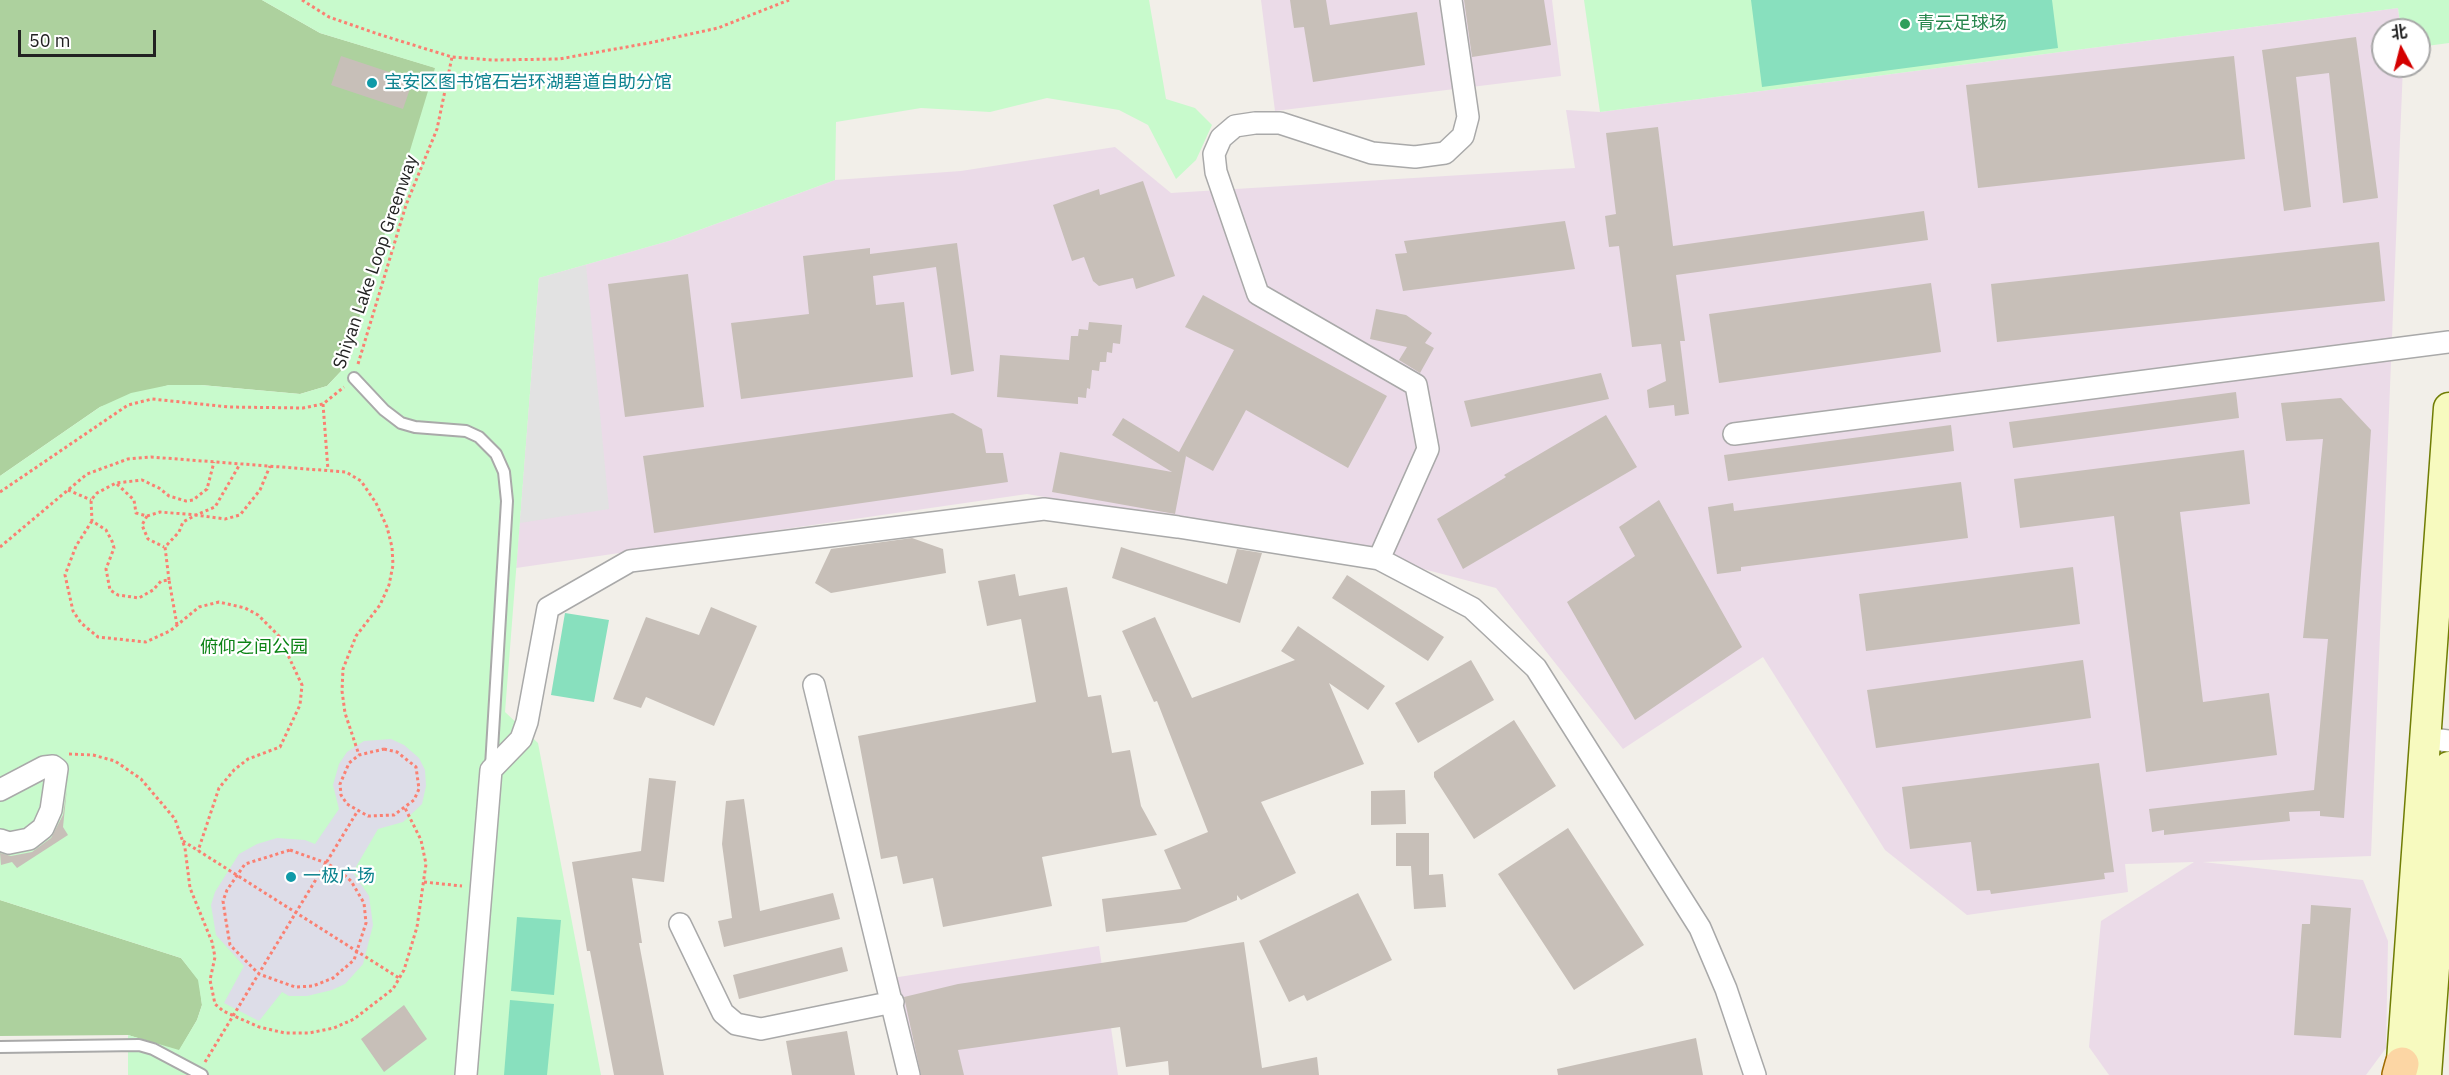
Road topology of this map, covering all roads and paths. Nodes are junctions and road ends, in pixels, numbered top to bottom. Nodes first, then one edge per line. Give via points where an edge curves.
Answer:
1 (302, 0) edge
2 (789, 0) edge
3 (1451, 0) edge
4 (452, 57) junction
5 (2449, 342) edge
6 (354, 378) junction
7 (323, 404) junction
8 (2449, 408) edge
9 (1734, 434) dead end
10 (214, 462) junction
11 (240, 464) junction
12 (270, 466) junction
13 (328, 470) junction
14 (116, 483) junction
15 (68, 490) junction
16 (0, 492) edge
17 (91, 500) junction
18 (196, 515) junction
19 (147, 516) junction
20 (92, 521) junction
21 (0, 547) edge
22 (165, 547) junction
23 (1379, 559) junction
24 (169, 580) junction
25 (177, 625) junction
26 (814, 685) dead end
27 (2437, 739) edge
28 (65, 754) dead end
29 (359, 755) junction
30 (2449, 767) edge
31 (491, 770) junction
32 (0, 790) edge
33 (405, 808) junction
34 (357, 812) junction
35 (0, 840) edge
36 (182, 841) junction
37 (198, 852) junction
38 (326, 862) junction
39 (236, 875) junction
40 (423, 882) junction
41 (482, 889) junction
42 (296, 913) junction
43 (680, 924) dead end
44 (358, 953) junction
45 (259, 974) junction
46 (399, 978) junction
47 (893, 1002) junction
48 (233, 1016) junction
49 (0, 1047) edge
50 (2407, 1072) edge
51 (200, 1074) edge
52 (466, 1075) edge
53 (909, 1075) edge
54 (1755, 1075) edge

1 - 4 path via 329,16
2 - 4 path via 718,28 559,59
3 - 23 street via 1468,117 1463,136 1445,153 1415,157 1372,153 1280,123 1255,123 1235,126 1221,138 1214,154 1216,172 1258,294 1416,385 1428,449
4 - 6 path, Shiyan Lake Loop Greenway via 437,129 406,205
5 - 9 street
6 - 7 path, Shiyan Lake Loop Greenway
6 - 31 lane via 401,423 479,436 496,454 504,472 507,501
7 - 13 path
7 - 16 path via 284,409 152,399 128,405
8 - 27 street
10 - 11 path
10 - 14 path via 207,489 193,500 174,499 142,480
10 - 15 path via 128,459 87,474
11 - 12 path
11 - 18 path via 215,507
12 - 13 path
12 - 18 path via 255,497 240,515 225,519
13 - 29 path via 346,472 361,481 387,526 392,547 389,585 380,605 356,636 344,669 345,713
14 - 17 path
14 - 19 path via 134,500 136,513
15 - 17 path
15 - 21 path
17 - 20 path
18 - 19 path via 160,512
18 - 22 path via 183,522
19 - 22 path via 142,525 148,539
20 - 24 path via 106,530 112,541 114,549 106,569 110,590 139,598 161,581
20 - 25 path via 76,546 65,575 73,611 81,623 98,637 146,642
22 - 24 path
23 - 31 street via 1044,509 630,561 548,608 527,722 521,739
23 - 54 street via 1472,608 1536,668 1700,928
24 - 25 path
25 - 37 path via 199,607 219,602 245,608 279,636 302,685 300,705 280,747 248,759 219,788
26 - 47 street
27 - 50 street
28 - 36 path via 115,761 141,779 175,819
29 - 33 path via 384,749 397,752 416,767 419,789
29 - 34 path via 349,763 340,784 341,795
30 - 50 street
31 - 41 street
32 - 35 street via 44,767 57,769 51,810 43,828 29,839 9,843
33 - 34 path via 381,817
33 - 40 path via 424,852
34 - 38 path
36 - 37 path
36 - 48 path via 190,888 215,957 211,992 215,1004
37 - 39 path
38 - 39 path via 290,850 245,864
38 - 42 path
38 - 44 path via 351,881 364,903 366,923
39 - 42 path
39 - 45 path via 223,901 230,945
40 - 41 path
40 - 46 path via 411,951
41 - 52 street
42 - 44 path
42 - 45 path
43 - 47 street via 723,1013 736,1024 761,1029
44 - 45 path via 333,978 312,986 295,987
44 - 46 path
45 - 48 path
46 - 48 path via 393,989 374,1005 334,1028 285,1033
47 - 53 street
48 - 51 path
49 - 51 lane via 139,1045

